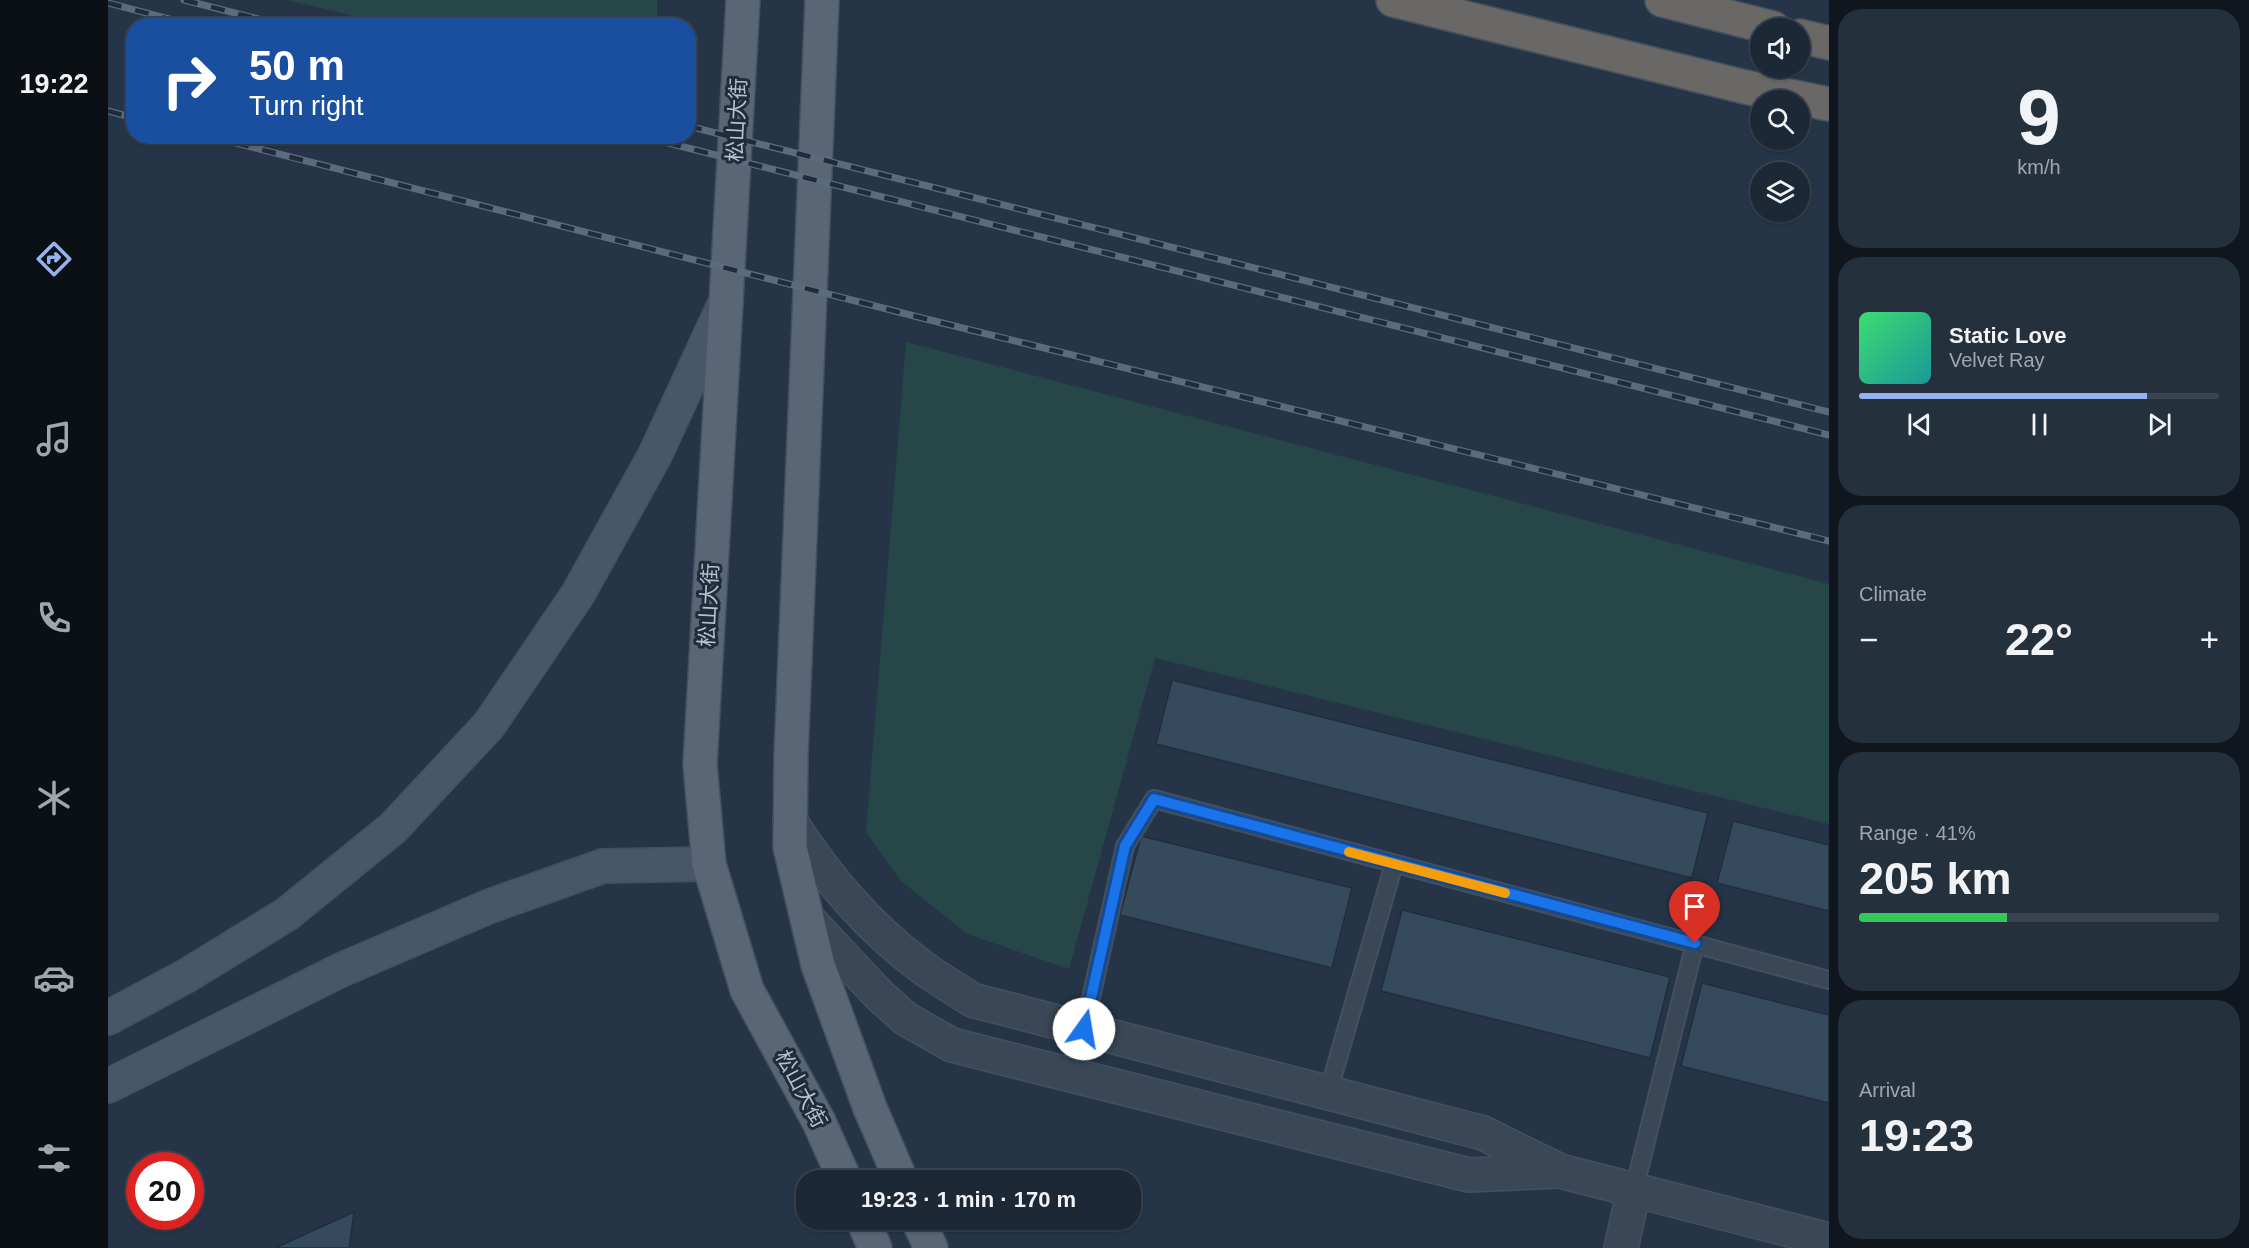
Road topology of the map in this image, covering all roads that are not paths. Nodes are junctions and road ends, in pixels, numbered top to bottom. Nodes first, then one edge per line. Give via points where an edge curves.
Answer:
1 (743, 0) edge
2 (822, 0) edge
3 (1393, 0) edge
4 (1662, 0) edge
5 (1750, 22) edge
6 (1810, 38) edge
7 (1829, 43) edge
8 (1829, 104) edge
9 (727, 300) junction
10 (790, 821) junction
11 (709, 864) junction
12 (1394, 864) junction
13 (807, 918) junction
14 (1695, 943) junction
15 (1829, 980) edge
16 (108, 1018) edge
17 (1084, 1029) junction
18 (108, 1086) edge
19 (1328, 1093) junction
20 (841, 1170) edge
21 (897, 1170) edge
22 (1560, 1171) junction
23 (1635, 1190) junction
24 (867, 1230) edge
25 (923, 1230) edge
26 (1829, 1240) edge
27 (875, 1248) edge
28 (931, 1248) edge
29 (1621, 1248) edge

1 - 9 main road, 松山大街
2 - 10 main road
3 - 8 highway
4 - 5 highway
6 - 7 highway
9 - 11 main road, 松山大街 via 700,765
9 - 16 main road via 656,455 578,594 489,725 393,828 287,914
10 - 13 main road via 790,847
10 - 17 street via 809,850 882,935 922,967 972,1000
11 - 18 main road via 603,866 490,906 341,970
11 - 20 main road, 松山大街 via 747,990 819,1122
12 - 14 lane
12 - 17 lane via 1154,799 1125,846
12 - 19 lane
13 - 21 main road via 818,965
13 - 22 street via 906,1019 952,1045 1469,1176
14 - 15 lane
14 - 23 lane
17 - 19 street
19 - 22 street via 1484,1133
22 - 23 street
23 - 26 street
23 - 29 street
24 - 27 main road
25 - 28 main road

